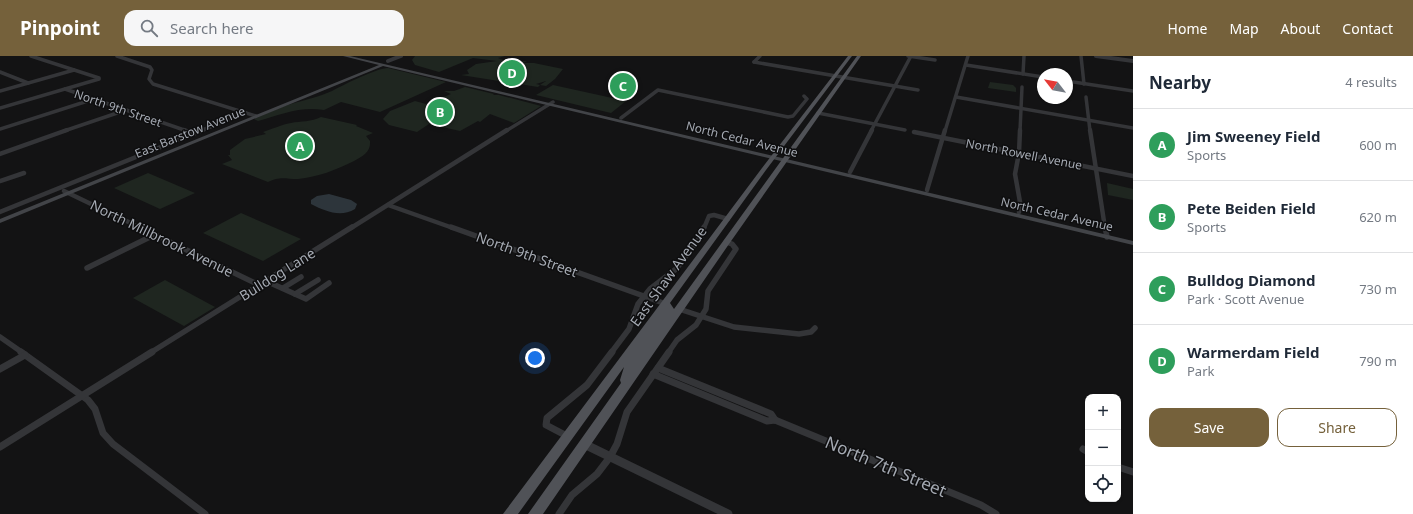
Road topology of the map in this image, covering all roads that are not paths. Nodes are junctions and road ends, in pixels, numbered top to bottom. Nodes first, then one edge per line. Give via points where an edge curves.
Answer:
1 (31, 56) edge
2 (118, 56) edge
3 (345, 56) edge
4 (356, 56) edge
5 (401, 56) edge
6 (760, 56) edge
7 (850, 56) edge
8 (859, 56) edge
9 (908, 56) edge
10 (911, 56) edge
11 (968, 56) edge
12 (1024, 56) edge
13 (1081, 56) edge
14 (1096, 56) edge
15 (935, 60) dead end
16 (1133, 61) edge
17 (384, 63) junction
18 (966, 65) junction
19 (74, 70) junction
20 (0, 72) edge
21 (1023, 74) junction
22 (835, 76) junction
23 (1037, 76) edge
24 (844, 77) junction
25 (1073, 82) edge
26 (29, 83) junction
27 (1084, 84) junction
28 (895, 86) junction
29 (1022, 87) dead end
30 (65, 89) junction
31 (918, 90) dead end
32 (0, 91) edge
33 (1133, 91) edge
34 (804, 96) dead end
35 (819, 97) junction
36 (956, 97) junction
37 (1086, 97) dead end
38 (94, 99) junction
39 (551, 103) junction
40 (0, 108) edge
41 (1020, 108) junction
42 (126, 110) junction
43 (818, 113) junction
44 (251, 115) junction
45 (621, 118) junction
46 (1090, 121) junction
47 (875, 124) junction
48 (1133, 128) edge
49 (0, 129) edge
50 (905, 130) dead end
51 (676, 132) junction
52 (914, 132) dead end
53 (194, 134) junction
54 (943, 138) junction
55 (1019, 153) junction
56 (0, 154) edge
57 (774, 156) junction
58 (785, 159) junction
59 (1096, 169) junction
60 (24, 172) dead end
61 (850, 172) junction
62 (1133, 176) edge
63 (859, 178) junction
64 (0, 181) edge
65 (908, 186) junction
66 (66, 192) junction
67 (926, 192) junction
68 (388, 205) junction
69 (0, 212) edge
70 (1019, 212) junction
71 (0, 217) edge
72 (728, 219) junction
73 (0, 221) edge
74 (1106, 234) junction
75 (154, 235) junction
76 (1133, 239) edge
77 (726, 242) junction
78 (710, 243) junction
79 (1133, 243) edge
80 (87, 268) dead end
81 (300, 277) dead end
82 (318, 280) dead end
83 (266, 281) junction
84 (329, 283) dead end
85 (259, 285) junction
86 (283, 288) junction
87 (295, 294) junction
88 (644, 296) junction
89 (666, 304) junction
90 (679, 309) junction
91 (701, 317) junction
92 (815, 328) dead end
93 (0, 337) edge
94 (25, 355) junction
95 (658, 368) junction
96 (0, 369) edge
97 (653, 374) junction
98 (622, 389) junction
99 (82, 396) junction
100 (775, 420) junction
101 (567, 436) junction
102 (584, 444) junction
103 (0, 447) edge
104 (610, 457) junction
105 (1121, 468) edge
106 (1133, 472) edge
107 (205, 514) edge
108 (510, 514) edge
109 (535, 514) edge
110 (559, 514) edge
111 (728, 514) edge
112 (996, 514) edge

1 - 19 street, North 9th Street
2 - 44 street via 150,67 152,70 149,79 153,84
3 - 17 main road, North Cedar Avenue
4 - 17 main road, North Cedar Avenue
5 - 17 street, East Barstow Avenue
6 - 22 street via 754,62
7 - 22 main road, East Shaw Avenue
8 - 24 main road, East Shaw Avenue
9 - 10 street
10 - 15 street
10 - 28 street
11 - 18 street
12 - 21 street
13 - 27 street
14 - 16 street
17 - 39 main road, North Cedar Avenue
17 - 44 main road, East Barstow Avenue
18 - 21 street
18 - 36 street
19 - 26 street
19 - 30 street, North 9th Street via 99,79
20 - 26 street
21 - 23 street
22 - 24 street
22 - 35 main road, East Shaw Avenue
24 - 28 street
24 - 43 main road, East Shaw Avenue
25 - 27 street
26 - 32 street
27 - 33 street
28 - 31 street
28 - 47 street
29 - 41 street
30 - 38 street, North 9th Street
30 - 40 street
34 - 45 street via 806,100 793,116 788,117 658,90
35 - 43 main road via 819,104 814,110
35 - 57 main road, East Shaw Avenue
36 - 41 street
36 - 54 street
37 - 46 street
38 - 42 street, North 9th Street
38 - 49 street
39 - 45 main road, North Cedar Avenue
39 - 51 main road, North Cedar Avenue via 656,130
39 - 68 street, Bulldog Lane
41 - 46 street
41 - 55 street
42 - 53 street, North 9th Street
42 - 56 street
43 - 47 street
43 - 58 main road, East Shaw Avenue
44 - 53 street
44 - 66 main road, East Barstow Avenue
45 - 51 main road, North Cedar Avenue
46 - 48 street
46 - 59 street
47 - 50 street
47 - 61 street
51 - 57 main road, North Cedar Avenue
51 - 57 main road, North Cedar Avenue
52 - 54 street, North Rowell Avenue
53 - 69 street
54 - 55 street, North Rowell Avenue
54 - 67 street
55 - 59 street, North Rowell Avenue
55 - 70 street via 1015,174 1020,202
57 - 58 main road, North Cedar Avenue
57 - 72 main road, East Shaw Avenue
58 - 61 main road, North Cedar Avenue
58 - 63 main road, North Cedar Avenue
58 - 77 main road, East Shaw Avenue
59 - 62 street, North Rowell Avenue
59 - 74 street
60 - 64 street
61 - 65 main road, North Cedar Avenue
63 - 65 main road
63 - 67 main road, North Cedar Avenue
65 - 67 main road, North Cedar Avenue
66 - 71 main road, East Barstow Avenue
66 - 73 main road, East Barstow Avenue
66 - 75 street, North Millbrook Avenue
67 - 70 main road, North Cedar Avenue via 945,194
67 - 74 main road, North Cedar Avenue
68 - 83 street, Bulldog Lane
68 - 88 street, North 9th Street
70 - 74 main road, North Cedar Avenue
72 - 78 main road, East Shaw Avenue
72 - 88 street via 709,216 701,236 676,269
74 - 76 main road, North Cedar Avenue
74 - 79 main road, North Cedar Avenue
75 - 80 street
75 - 85 street, North Millbrook Avenue
77 - 90 main road, East Shaw Avenue
77 - 91 street via 736,249 708,291 706,309
78 - 89 main road, East Shaw Avenue
78 - 90 main road via 707,258 675,302
81 - 86 street
82 - 87 street
83 - 85 street, Bulldog Lane
83 - 86 street
84 - 87 street via 306,299
85 - 99 street, Bulldog Lane
86 - 87 street
88 - 89 street, North 9th Street
88 - 101 street via 637,306 629,329 587,384 545,420 548,426
89 - 98 main road via 669,312 630,365
89 - 101 main road, East Shaw Avenue
90 - 91 street
90 - 98 main road, East Shaw Avenue
91 - 92 street via 726,326 799,334 811,332
91 - 95 street via 696,325 677,340
93 - 94 street
94 - 96 street
94 - 99 street
95 - 97 street
95 - 100 street, North 7th Street via 771,414
97 - 100 street, North 7th Street via 767,421
97 - 104 street via 627,412
98 - 102 main road, East Shaw Avenue
99 - 103 street, Bulldog Lane
99 - 107 street via 92,404 100,429 113,444
100 - 112 street, North 7th Street via 981,505
101 - 108 main road, East Shaw Avenue
102 - 104 street
102 - 109 main road, East Shaw Avenue
104 - 110 street via 597,474 572,496
104 - 111 street
105 - 106 street

